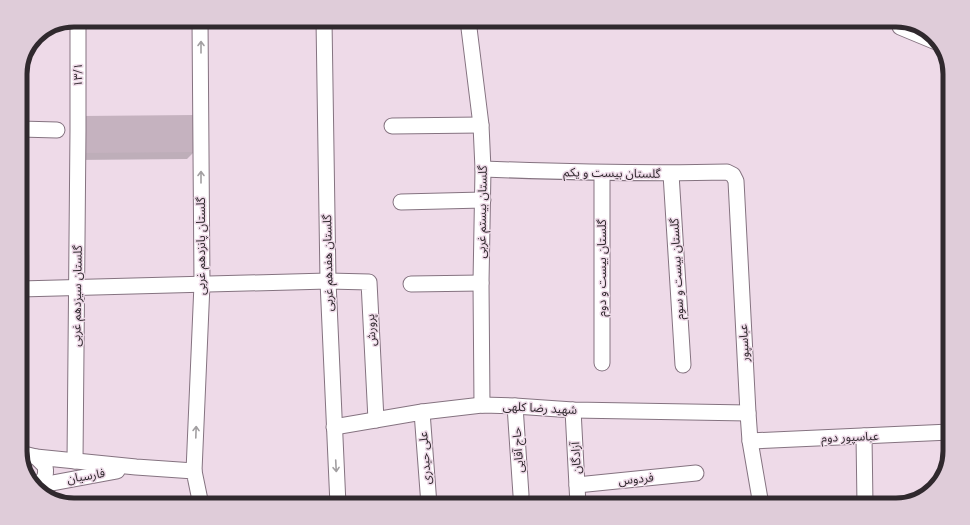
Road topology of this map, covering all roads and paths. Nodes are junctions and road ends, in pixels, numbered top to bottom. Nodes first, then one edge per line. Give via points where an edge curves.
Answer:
1 (78, 27) edge
2 (200, 27) edge
3 (324, 27) edge
4 (469, 27) edge
5 (900, 27) dead end
6 (925, 37) edge
7 (481, 125) junction
8 (392, 126) dead end
9 (27, 129) edge
10 (57, 130) dead end
11 (78, 130) joint
12 (483, 169) junction
13 (602, 173) junction
14 (672, 174) junction
15 (736, 181) joint
16 (483, 200) junction
17 (401, 202) dead end
18 (328, 281) junction
19 (481, 283) junction
20 (202, 284) junction
21 (411, 284) dead end
22 (77, 288) junction
23 (27, 289) edge
24 (602, 363) dead end
25 (683, 365) dead end
26 (482, 405) junction
27 (515, 406) junction
28 (573, 410) junction
29 (422, 412) junction
30 (748, 413) junction
31 (376, 420) junction
32 (334, 427) junction
33 (943, 432) edge
34 (864, 436) junction
35 (750, 441) junction
36 (27, 455) edge
37 (36, 457) junction
38 (75, 462) junction
39 (136, 467) junction
40 (194, 471) junction
41 (696, 472) dead end
42 (40, 482) edge
43 (42, 485) edge
44 (577, 485) junction
45 (521, 495) dead end
46 (200, 498) edge
47 (338, 498) edge
48 (428, 498) edge
49 (578, 498) edge
50 (760, 498) edge
51 (865, 498) edge

1 - 11 street, ۱۳/۱
20 -> 2 street, گلستان پانزدهم غربی
3 - 18 street, گلستان هفدهم غربی
4 - 7 street, گلستان بیستم غربی
5 - 6 street
7 - 8 street
7 - 12 street, گلستان بیستم غربی
9 - 10 street
11 - 22 street, گلستان سیزدهم غربی
12 - 13 street, گلستان بیست و یکم
12 - 16 street, گلستان بیستم غربی
13 - 14 street, گلستان بیست و یکم
13 - 24 street, گلستان بیست و دوم
14 - 15 street, گلستان بیست و یکم via 727,172 733,175
14 - 25 street, گلستان بیست و سوم
15 - 30 street, عباسپور
16 - 17 street
16 - 19 street, گلستان بیستم غربی
18 - 20 street
18 - 31 street, پرورش via 369,282
18 - 32 street, گلستان هفدهم غربی
19 - 21 street
19 - 26 street, گلستان بیستم غربی
20 - 22 street
40 -> 20 street, گلستان پانزدهم غربی
22 - 23 street
22 - 38 street, گلستان سیزدهم غربی
26 - 27 street, شهید رضا کلهی
26 - 29 street, شهید رضا کلهی
27 - 28 street, شهید رضا کلهی
27 - 45 street, حاج آقایی
28 - 30 street, شهید رضا کلهی
28 - 44 street, آزادگان
29 - 31 street, شهید رضا کلهی
29 - 48 street, علی حیدری
30 - 35 street, عباسپور
31 - 32 street, شهید رضا کلهی
32 -> 47 street, گلستان هفدهم غربی
33 - 34 street, عباسپور دوم
34 - 35 street, عباسپور دوم
34 - 51 street
35 - 50 street, عباسپور
36 - 37 street, فارسیان
37 - 38 street, فارسیان
37 - 42 street via 46,466 44,479
38 - 39 street, فارسیان
39 - 40 street, فارسیان
39 - 43 street, فارسیان
40 - 46 street
41 - 44 street, فردوس
44 - 49 street, آزادگان

